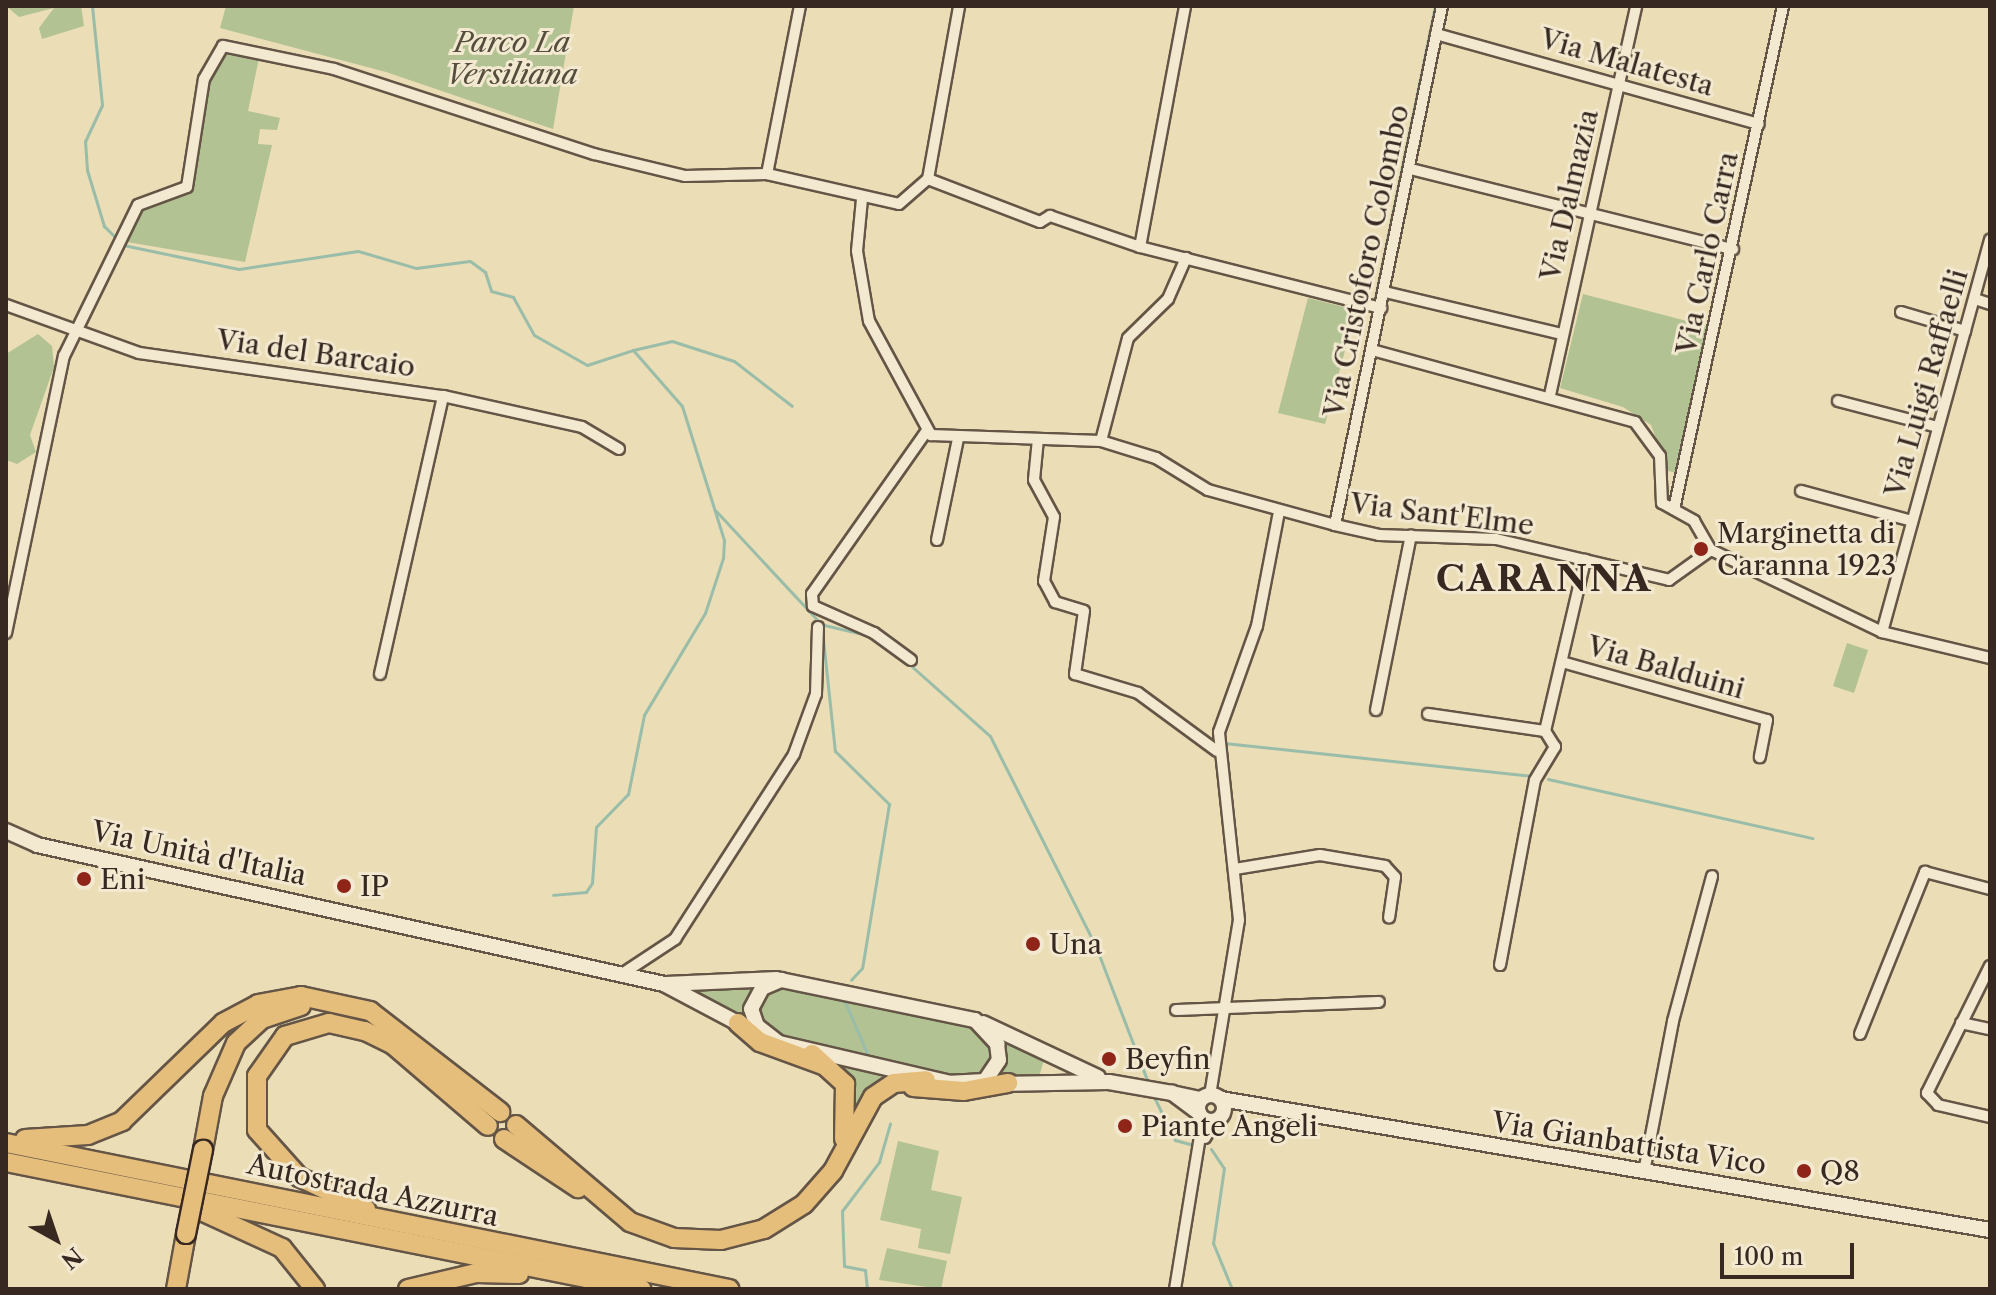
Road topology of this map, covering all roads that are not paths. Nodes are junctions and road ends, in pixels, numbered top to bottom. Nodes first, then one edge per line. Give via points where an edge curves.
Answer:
1 (800, 6) edge
2 (959, 6) edge
3 (1185, 6) edge
4 (1442, 6) edge
5 (1636, 6) edge
6 (1783, 6) edge
7 (1436, 34) junction
8 (1619, 84) junction
9 (1759, 124) junction
10 (1411, 169) junction
11 (767, 174) junction
12 (928, 179) junction
13 (862, 199) junction
14 (1589, 213) junction
15 (1990, 240) edge
16 (1140, 247) junction
17 (1733, 249) junction
18 (1186, 258) junction
19 (1385, 292) junction
20 (1975, 299) junction
21 (1990, 304) edge
22 (6, 305) edge
23 (1381, 308) junction
24 (1901, 312) dead end
25 (1965, 331) junction
26 (73, 334) junction
27 (1561, 334) junction
28 (1372, 350) junction
29 (1550, 395) junction
30 (443, 396) junction
31 (1838, 401) dead end
32 (1938, 427) junction
33 (928, 434) junction
34 (958, 439) junction
35 (1038, 439) junction
36 (1101, 441) junction
37 (619, 449) dead end
38 (1801, 491) dead end
39 (1674, 509) junction
40 (1279, 512) junction
41 (1912, 521) junction
42 (1335, 525) junction
43 (1411, 535) junction
44 (937, 540) dead end
45 (1711, 550) junction
46 (1585, 560) junction
47 (9, 602) edge
48 (818, 627) dead end
49 (1882, 632) junction
50 (6, 633) edge
51 (1990, 658) edge
52 (911, 660) dead end
53 (1562, 662) junction
54 (380, 674) dead end
55 (1376, 710) dead end
56 (1428, 714) dead end
57 (1545, 731) junction
58 (1217, 751) junction
59 (1760, 757) dead end
60 (6, 831) edge
61 (6, 845) edge
62 (37, 845) junction
63 (1235, 869) junction
64 (1712, 876) dead end
65 (1990, 889) edge
66 (1389, 918) dead end
67 (1500, 965) dead end
68 (1990, 966) edge
69 (622, 974) junction
70 (781, 980) junction
71 (664, 984) junction
72 (1379, 1002) dead end
73 (1176, 1010) dead end
74 (1223, 1012) junction
75 (975, 1020) junction
76 (738, 1023) junction
77 (1961, 1023) junction
78 (1990, 1029) edge
79 (1860, 1034) dead end
80 (766, 1037) junction
81 (395, 1038) junction
82 (812, 1054) junction
83 (830, 1067) junction
84 (926, 1080) junction
85 (1109, 1082) junction
86 (1008, 1083) junction
87 (974, 1085) junction
88 (1210, 1108) junction
89 (1990, 1117) edge
90 (494, 1119) dead end
91 (510, 1132) dead end
92 (6, 1140) edge
93 (841, 1157) junction
94 (6, 1162) edge
95 (1644, 1172) junction
96 (143, 1189) junction
97 (1989, 1230) edge
98 (468, 1239) junction
99 (617, 1284) junction
100 (178, 1289) edge
101 (315, 1289) edge
102 (408, 1289) edge
103 (641, 1289) edge
104 (729, 1289) edge
105 (1175, 1289) edge

1 - 11 street
2 - 12 street
3 - 16 street
4 - 7 street, Via Cristoforo Colombo
5 - 8 street, Via Dalmazia
6 - 9 street, Via Carlo Carra
7 - 8 street, Via Malatesta
7 - 10 street, Via Cristoforo Colombo
8 - 9 street, Via Malatesta
8 - 14 street, Via Dalmazia
9 - 17 street, Via Carlo Carra
10 - 14 street
10 - 19 street, Via Cristoforo Colombo
11 - 13 street
11 - 26 street via 685,176 609,158 334,69 223,46 204,79 187,187 147,198 120,236
12 - 13 street via 899,204
12 - 16 street via 1040,222 1050,216
13 - 33 street via 857,251 869,321
14 - 17 street
14 - 27 street, Via Dalmazia
15 - 20 street, Via Luigi Raffaelli
16 - 18 street
17 - 39 street, Via Carlo Carra
18 - 23 street
18 - 36 street via 1168,299 1128,338
19 - 23 street, Via Cristoforo Colombo
19 - 27 street
20 - 21 street
20 - 25 street, Via Luigi Raffaelli
22 - 26 street, Via del Barcaio
23 - 28 street, Via Cristoforo Colombo
24 - 25 street
25 - 32 street, Via Luigi Raffaelli
26 - 30 street, Via del Barcaio via 154,356
26 - 47 street via 56,376
27 - 29 street, Via Dalmazia
28 - 29 street
28 - 42 street, Via Cristoforo Colombo
29 - 39 street via 1623,416 1646,431 1660,456 1662,503
30 - 37 street, Via del Barcaio via 582,427
30 - 54 street
31 - 32 street
32 - 41 street, Via Luigi Raffaelli
33 - 34 street, Via Sant'Elme
33 - 52 street via 812,594 813,606 874,633
34 - 35 street, Via Sant'Elme
34 - 44 street
35 - 36 street, Via Sant'Elme
35 - 58 street via 1034,480 1054,517 1044,581 1055,602 1084,611 1075,674 1138,693
36 - 40 street, Via Sant'Elme via 1156,458 1208,490
38 - 41 street
39 - 45 street via 1705,531
40 - 42 street, Via Sant'Elme
40 - 58 street via 1257,626
41 - 49 street, Via Luigi Raffaelli
42 - 43 street, Via Sant'Elme
43 - 46 street, Via Sant'Elme via 1496,539
43 - 55 street
45 - 46 street, Via Sant'Elme via 1669,580
45 - 49 street
46 - 53 street, Via Balduini
47 - 50 street
48 - 69 street via 816,694 794,754 675,939
49 - 51 street
53 - 57 street, Via Balduini
53 - 59 street, Via Balduini via 1767,720
56 - 57 street
57 - 67 street, Via Balduini via 1555,747 1535,780
58 - 63 street
60 - 62 main road, Via Unità d'Italia
61 - 62 main road
62 - 69 main road, Via Unità d'Italia
63 - 66 street via 1320,855 1385,866 1395,877
63 - 74 street via 1239,920
64 - 95 street via 1673,1021
65 - 79 street via 1925,872
68 - 77 street
69 - 71 main road, Via Unità d'Italia
70 - 71 main road, Via Unità d'Italia
70 - 75 main road, Via Unità d'Italia
70 - 80 main road via 762,988 752,1003
71 - 76 main road, Via Unità d'Italia
72 - 74 street
73 - 74 street
74 - 88 street
75 - 85 main road
75 - 87 main road via 997,1044 999,1060
76 - 80 main road, Via Unità d'Italia
76 - 83 highway via 777,1051
77 - 78 street
77 - 89 street via 1928,1098
80 - 82 main road, Via Unità d'Italia
81 - 90 highway
81 - 92 highway via 337,999 271,1000 223,1023 122,1121 78,1136
81 - 98 highway via 340,1024 285,1036 257,1076 257,1130 272,1153 311,1185
81 - 100 highway, bridge via 327,1005 262,1019 224,1066
82 - 83 highway
82 - 84 main road, Via Unità d'Italia
83 - 93 highway via 849,1101
84 - 87 main road, Via Unità d'Italia
84 - 93 highway via 881,1089
85 - 86 main road
85 - 88 main road, Via Gianbattista Vico via 1172,1093
86 - 87 main road
86 - 93 highway via 893,1090
88 - 95 main road, Via Gianbattista Vico via 1263,1108
88 - 105 street
91 - 93 highway via 540,1169 659,1234 734,1237 804,1204
92 - 98 highway, Autostrada Azzurra
94 - 96 highway, Autostrada Azzurra
95 - 97 main road, Via Gianbattista Vico
96 - 99 highway, Autostrada Azzurra
96 - 101 highway via 265,1237 293,1258
98 - 104 highway, Autostrada Azzurra
99 - 102 highway via 476,1273
99 - 103 highway, Autostrada Azzurra

